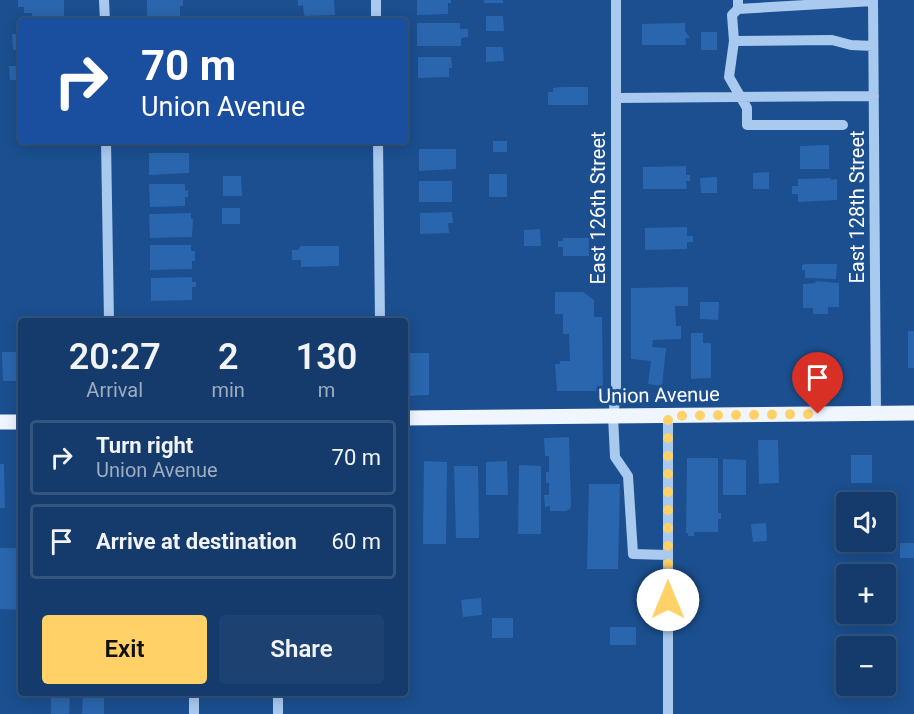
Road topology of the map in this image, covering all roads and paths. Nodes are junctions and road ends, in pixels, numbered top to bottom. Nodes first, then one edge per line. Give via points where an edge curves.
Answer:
1 (104, 0) edge
2 (376, 0) edge
3 (616, 0) edge
4 (873, 0) edge
5 (738, 4) edge
6 (105, 18) edge
7 (376, 18) edge
8 (734, 41) junction
9 (873, 46) junction
10 (874, 96) junction
11 (616, 98) junction
12 (742, 98) junction
13 (843, 125) dead end
14 (106, 144) edge
15 (378, 144) edge
16 (109, 318) edge
17 (380, 318) edge
18 (876, 413) junction
19 (914, 413) edge
20 (613, 416) junction
21 (668, 416) junction
22 (408, 418) edge
23 (0, 422) edge
24 (18, 422) edge
25 (668, 555) junction
26 (194, 696) edge
27 (278, 696) edge
28 (194, 714) edge
29 (278, 714) edge
30 (668, 714) edge

1 - 6 street
2 - 7 street
3 - 11 street, East 126th Street
4 - 5 street
4 - 9 street, East 128th Street
5 - 8 street via 732,15
8 - 9 street via 832,40
8 - 12 street via 729,77
9 - 10 street, East 128th Street
10 - 12 street
10 - 18 street, East 128th Street
11 - 12 street
11 - 20 street, East 126th Street
12 - 13 street via 747,108 747,125
14 - 16 street
15 - 17 street
18 - 19 main road, Union Avenue
18 - 21 main road, Union Avenue
20 - 21 main road, Union Avenue
20 - 22 main road, Union Avenue
20 - 25 street, East 126th Street via 615,457 628,476 633,555
21 - 25 street
23 - 24 main road
25 - 30 street
26 - 28 street
27 - 29 street

